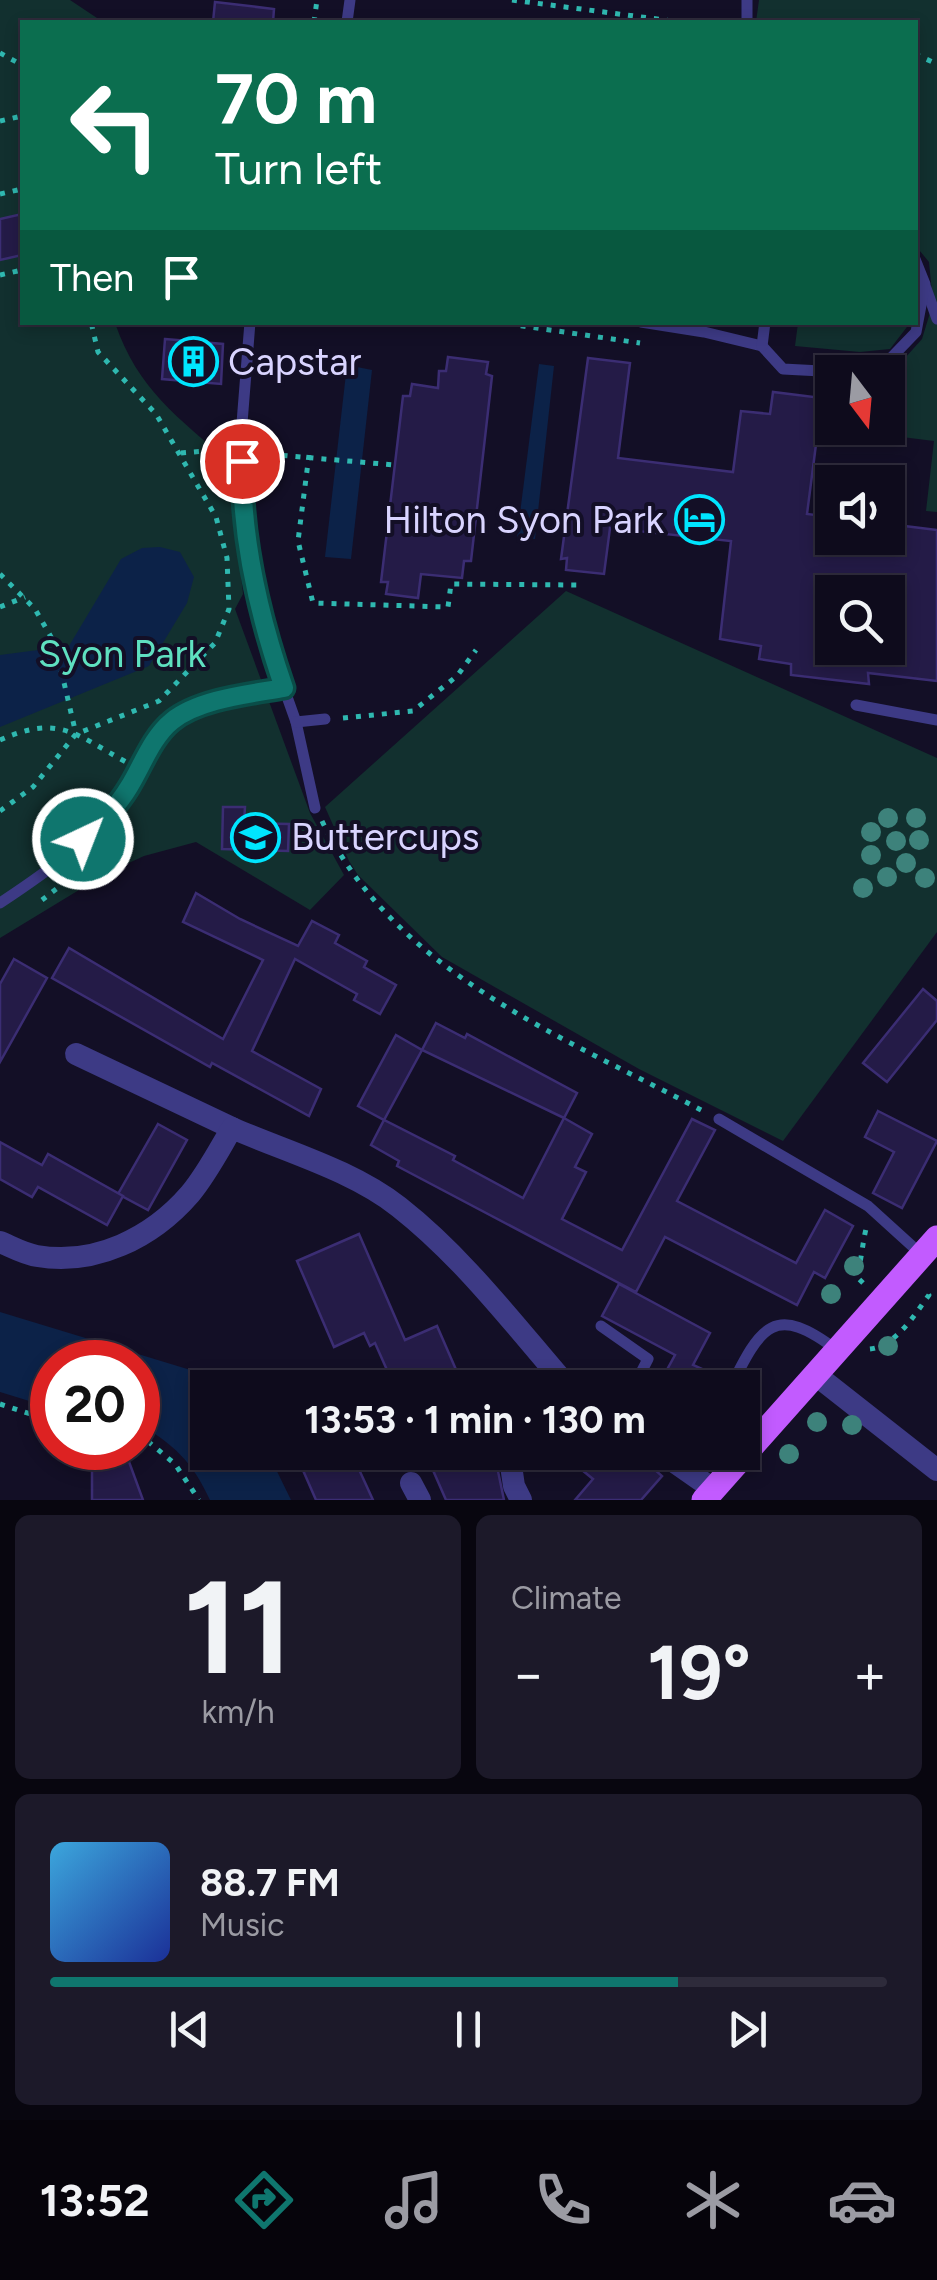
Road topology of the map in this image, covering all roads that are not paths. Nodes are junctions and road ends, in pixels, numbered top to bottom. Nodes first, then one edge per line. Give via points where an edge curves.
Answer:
1 (918, 266) edge
2 (925, 284) junction
3 (937, 318) edge
4 (918, 321) edge
5 (249, 325) edge
6 (660, 325) edge
7 (765, 325) edge
8 (917, 325) edge
9 (762, 346) junction
10 (895, 355) edge
11 (815, 371) edge
12 (284, 688) junction
13 (856, 704) dead end
14 (325, 720) road end
15 (937, 720) edge
16 (296, 722) junction
17 (316, 808) road end
18 (0, 902) edge
19 (76, 1054) dead end
20 (719, 1119) road end
21 (232, 1128) junction
22 (0, 1242) edge
23 (930, 1246) edge
24 (601, 1326) dead end
25 (838, 1351) junction
26 (553, 1370) edge
27 (642, 1370) edge
28 (739, 1370) edge
29 (816, 1375) junction
30 (760, 1433) edge
31 (510, 1470) edge
32 (680, 1470) edge
33 (728, 1470) edge
34 (937, 1470) edge
35 (708, 1495) edge
36 (521, 1500) edge

1 - 2 lane
2 - 3 lane
2 - 4 lane
5 - 12 lane via 242,501 264,632
6 - 9 lane
7 - 9 lane
8 - 10 lane
9 - 11 lane via 783,369
12 - 16 lane
12 - 18 lane via 226,698 172,722 101,823
13 - 15 lane
14 - 16 lane
16 - 17 lane
19 - 21 street
20 - 23 lane
21 - 22 street via 190,1194 151,1230 110,1251 34,1256
21 - 26 street via 354,1180 399,1207 472,1276
23 - 25 main road
24 - 27 lane via 648,1359
25 - 28 lane via 797,1324 776,1324 754,1341
25 - 29 main road
29 - 30 main road
29 - 34 street
31 - 36 street
32 - 35 street
33 - 35 main road

